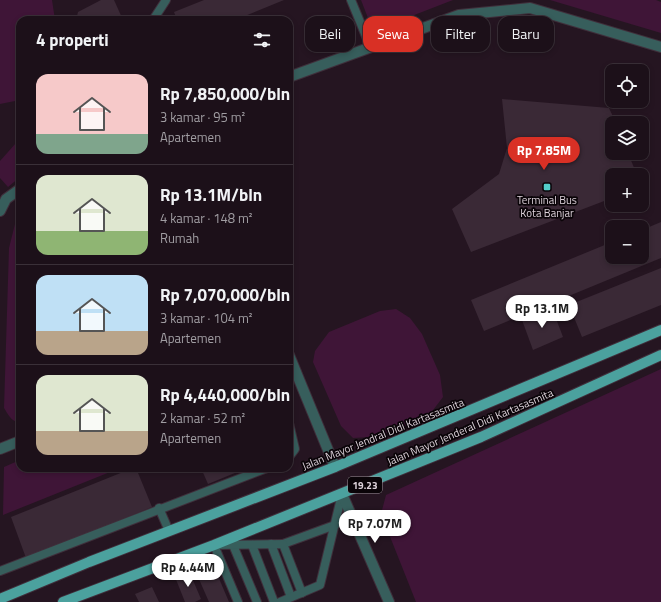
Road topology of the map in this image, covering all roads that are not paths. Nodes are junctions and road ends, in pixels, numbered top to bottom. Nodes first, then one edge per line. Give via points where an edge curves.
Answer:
1 (166, 0) edge
2 (350, 0) edge
3 (156, 16) edge
4 (423, 28) edge
5 (363, 30) edge
6 (661, 47) edge
7 (363, 49) edge
8 (293, 75) edge
9 (16, 191) edge
10 (3, 196) edge
11 (0, 211) edge
12 (661, 330) edge
13 (661, 355) edge
14 (293, 365) edge
15 (293, 440) edge
16 (16, 443) edge
17 (0, 449) edge
18 (293, 452) edge
19 (335, 467) junction
20 (256, 472) edge
21 (342, 494) junction
22 (159, 508) junction
23 (335, 524) junction
24 (169, 531) junction
25 (271, 544) junction
26 (283, 544) junction
27 (214, 545) junction
28 (233, 545) junction
29 (252, 545) junction
30 (0, 571) edge
31 (302, 593) junction
32 (291, 597) junction
33 (0, 599) edge
34 (63, 602) edge
35 (238, 602) edge
36 (257, 602) edge
37 (274, 602) edge
38 (280, 602) edge
39 (389, 602) edge

1 - 3 lane
2 - 5 lane
4 - 6 street via 459,15 530,8
7 - 8 street
9 - 10 street
10 - 11 street
12 - 19 main road, Jalan Mayor Jendral Didi Kartasasmita / 19.23
13 - 21 main road, Jalan Mayor Jenderal Didi Kartasasmita / 19.23 via 481,438
14 - 19 street
15 - 18 lane
16 - 17 street
19 - 24 main road, Jalan Mayor Jendral Didi Kartasasmita / 19.23
20 - 22 lane
21 - 23 lane
21 - 27 main road, Jalan Mayor Jenderal Didi Kartasasmita / 19.23
21 - 39 street
22 - 24 lane
22 - 30 lane
23 - 26 lane
23 - 31 lane via 320,585
24 - 33 main road, Jalan Mayor Jendral Didi Kartasasmita / 19.23
25 - 26 lane
25 - 29 lane
25 - 32 lane
26 - 31 lane
27 - 28 lane
27 - 34 main road, Jalan Mayor Jenderal Didi Kartasasmita / 19.23
27 - 35 lane
28 - 29 lane
28 - 36 lane
29 - 37 lane
31 - 32 lane
32 - 38 lane

